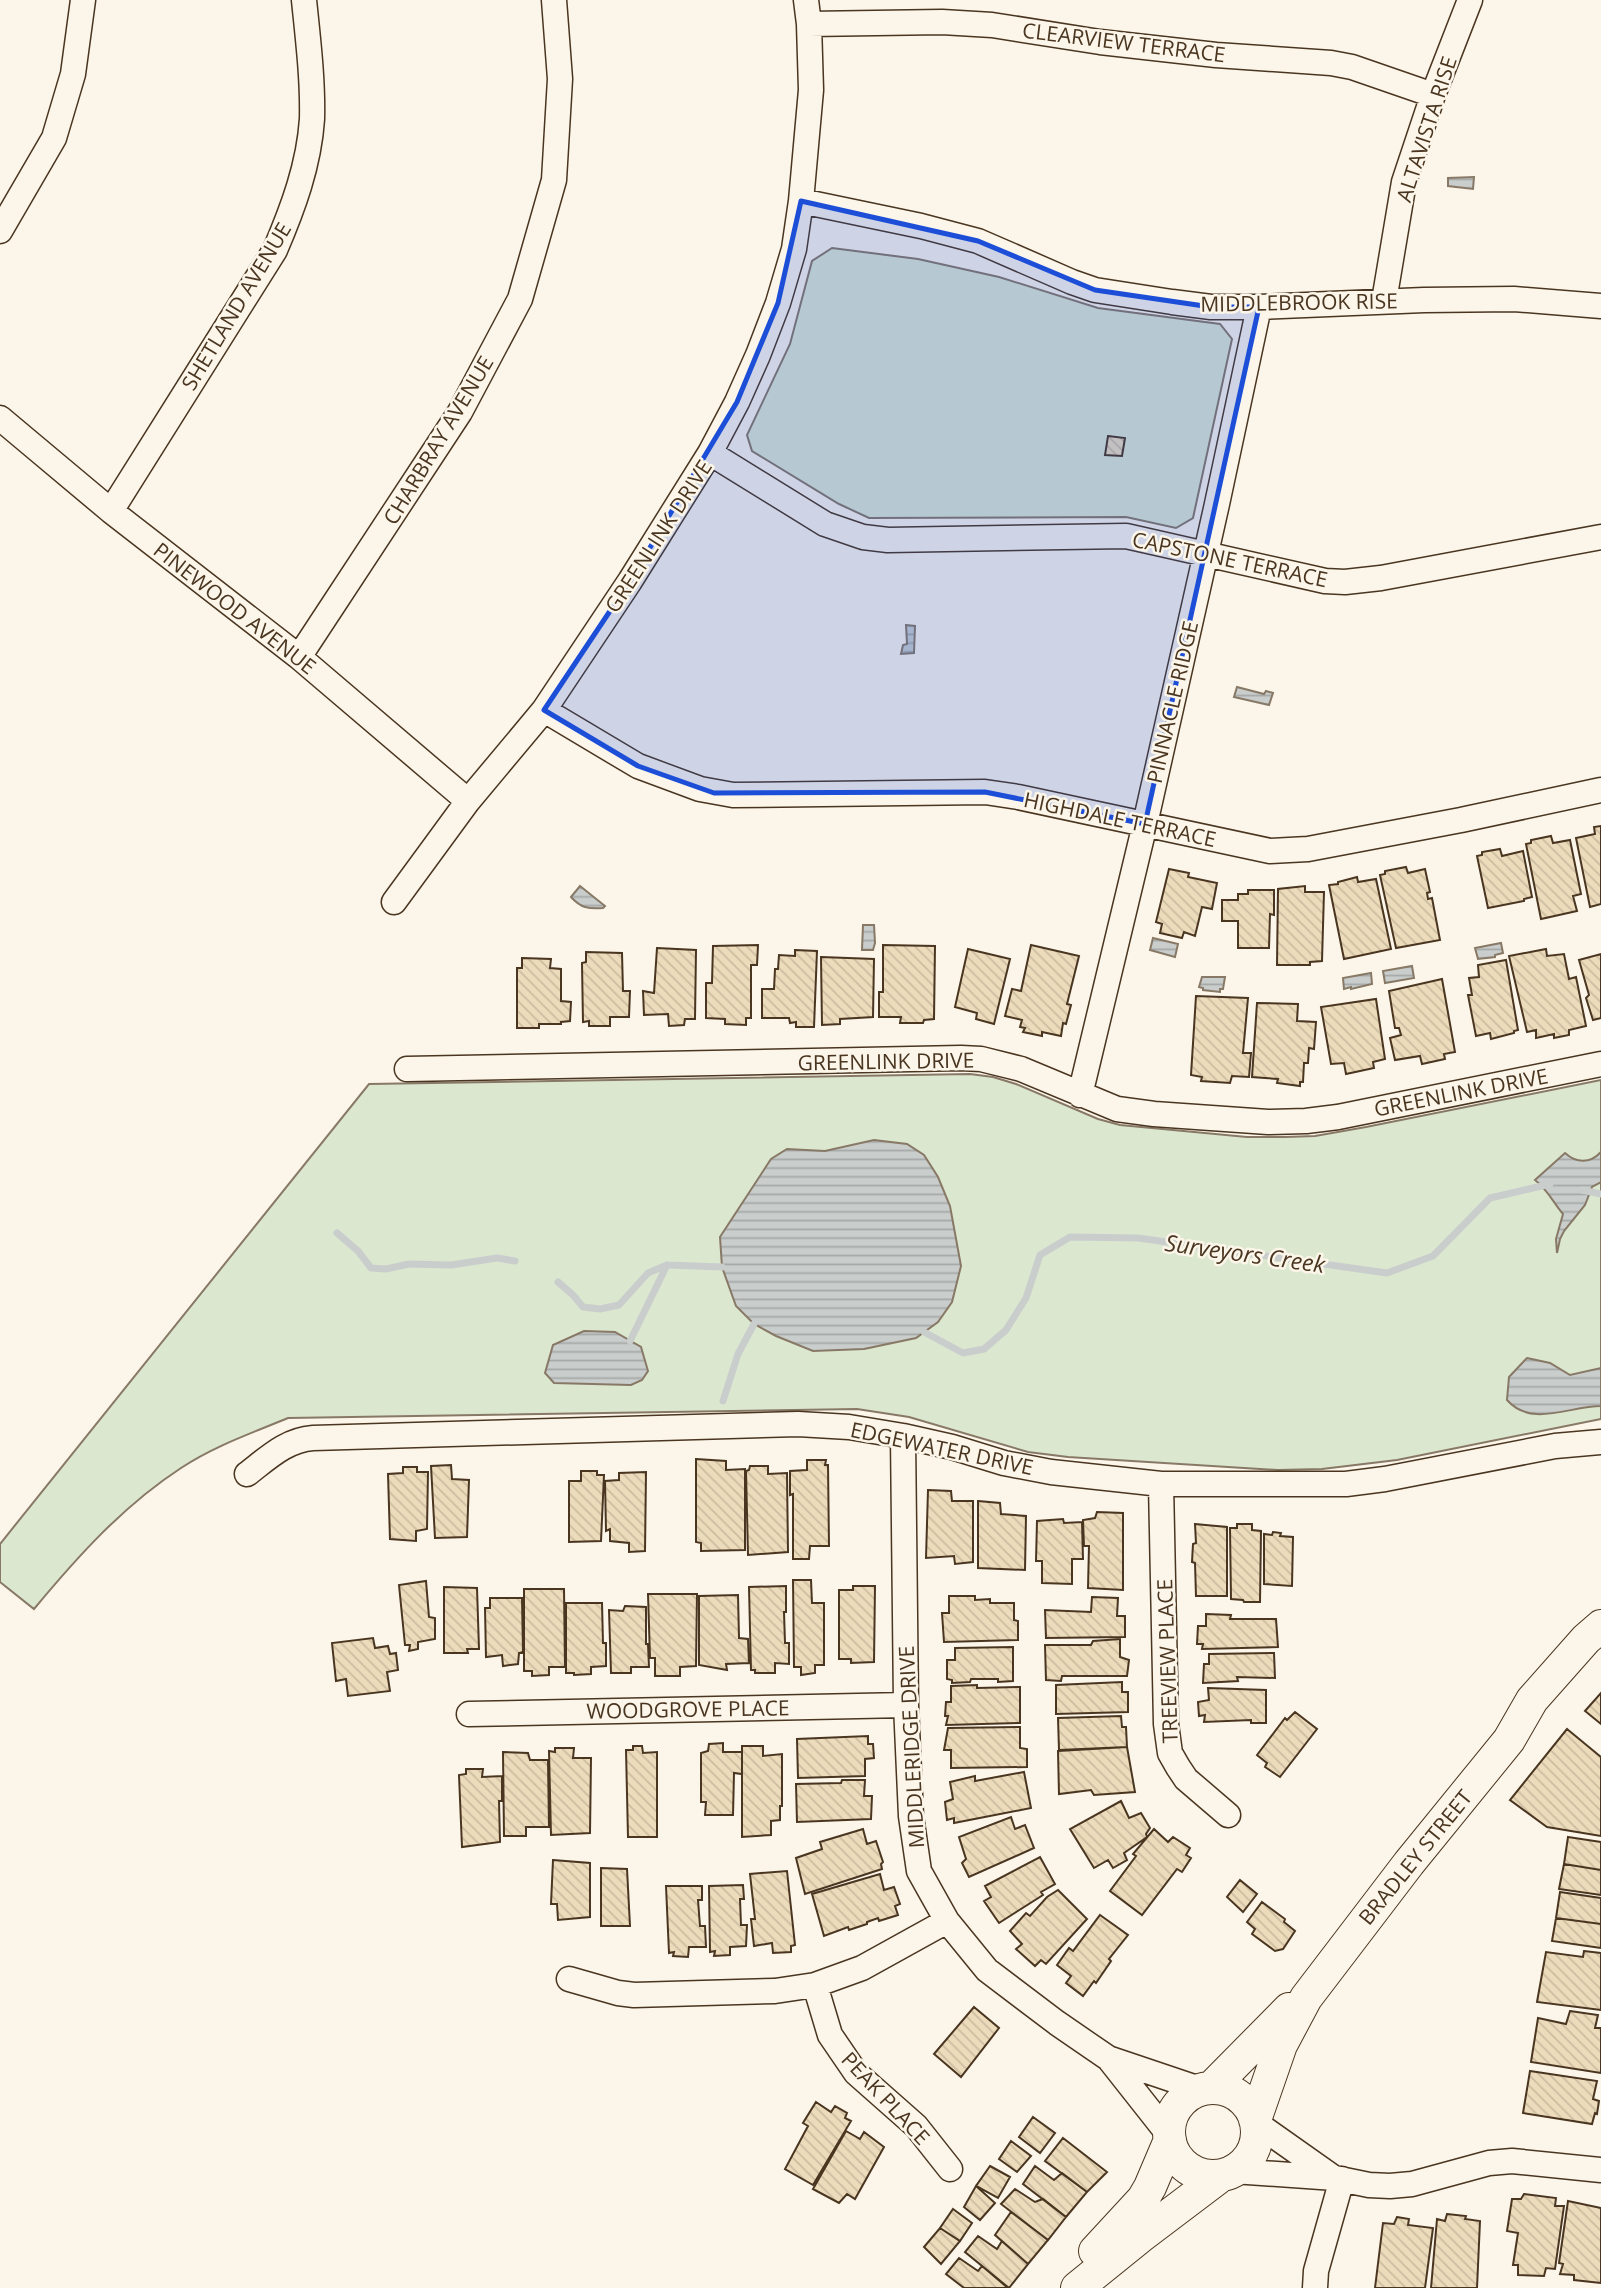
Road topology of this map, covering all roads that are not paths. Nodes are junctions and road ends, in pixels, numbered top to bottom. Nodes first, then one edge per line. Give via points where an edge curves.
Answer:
1 (83, 0) edge
2 (304, 0) edge
3 (554, 0) edge
4 (1470, 0) edge
5 (808, 12) edge
6 (1433, 95) junction
7 (801, 201) junction
8 (0, 231) edge
9 (1384, 301) junction
10 (1601, 306) edge
11 (1259, 307) junction
12 (0, 418) edge
13 (710, 453) junction
14 (111, 511) junction
15 (1601, 537) edge
16 (1206, 554) junction
17 (299, 657) junction
18 (544, 710) junction
19 (1601, 790) edge
20 (468, 801) junction
21 (1145, 824) junction
22 (394, 902) dead end
23 (1601, 1064) edge
24 (407, 1069) dead end
25 (1080, 1095) junction
26 (903, 1436) junction
27 (1601, 1442) edge
28 (247, 1474) dead end
29 (1161, 1484) junction
30 (1601, 1626) edge
31 (1601, 1647) edge
32 (906, 1705) junction
33 (469, 1714) dead end
34 (1509, 1740) junction
35 (1228, 1815) dead end
36 (947, 1921) junction
37 (1322, 1976) junction
38 (569, 1979) dead end
39 (815, 1985) junction
40 (1108, 2058) junction
41 (1206, 2089) junction
42 (1256, 2122) junction
43 (1169, 2137) junction
44 (950, 2169) dead end
45 (1601, 2170) edge
46 (1227, 2173) junction
47 (1339, 2179) junction
48 (1066, 2288) edge
49 (1077, 2288) edge
50 (1315, 2288) edge

1 - 8 street via 73,74 54,138
2 - 14 street, SHETLAND AVENUE via 312,121 294,206 275,250
3 - 17 street, CHARBRAY AVENUE via 560,79 554,180 520,299 460,412
4 - 6 street, ALTAVISTA RISE
5 - 6 street, CLEARVIEW TERRACE via 967,23 1191,52 1331,63
5 - 7 street, GREENLINK DRIVE via 811,90
6 - 9 street, ALTAVISTA RISE via 1404,182
7 - 11 street, MIDDLEBROOK RISE via 978,241 1095,290 1211,307
7 - 13 street, GREENLINK DRIVE via 794,249 778,303
9 - 10 street, MIDDLEBROOK RISE via 1514,299
9 - 11 street, MIDDLEBROOK RISE
11 - 16 street, PINNACLE RIDGE
12 - 14 street, PINEWOOD AVENUE
13 - 16 street, CAPSTONE TERRACE via 825,524 863,537 919,541 1126,536
13 - 18 street, GREENLINK DRIVE
14 - 17 street, PINEWOOD AVENUE
15 - 16 street, CAPSTONE TERRACE via 1345,582
16 - 21 street, PINNACLE RIDGE
17 - 20 street, PINEWOOD AVENUE
18 - 20 street, GREENLINK DRIVE
18 - 21 street, HIGHDALE TERRACE via 638,766 723,794 985,792
19 - 21 street, HIGHDALE TERRACE via 1296,850 1270,851
20 - 22 street, GREENLINK DRIVE
21 - 25 street, PINNACLE RIDGE
23 - 25 street, GREENLINK DRIVE via 1338,1117 1287,1122 1135,1112
24 - 25 street, GREENLINK DRIVE via 961,1058 1012,1066
26 - 28 street, EDGEWATER DRIVE via 798,1424 313,1437 286,1445
26 - 29 street, EDGEWATER DRIVE via 1039,1470
26 - 32 street, MIDDLERIDGE DRIVE
27 - 29 street, EDGEWATER DRIVE via 1555,1446 1346,1484
29 - 35 street, TREEVIEW PLACE via 1170,1753 1186,1779
30 - 34 main road, BRADLEY STREET via 1532,1700
31 - 34 main road, BRADLEY STREET via 1530,1727
32 - 33 street, WOODGROVE PLACE
32 - 36 street, MIDDLERIDGE DRIVE via 911,1816 919,1871
34 - 37 main road, BRADLEY STREET
36 - 39 street via 862,1968
36 - 40 street, MIDDLERIDGE DRIVE via 987,1970
37 - 41 main road, BRADLEY STREET
37 - 42 main road, BRADLEY STREET via 1281,2045
38 - 39 street via 634,1995 775,1991
39 - 44 street, PEAK PLACE via 826,2026 850,2064 916,2126
40 - 41 street, MIDDLERIDGE DRIVE
40 - 43 street, MIDDLERIDGE DRIVE
41 - 42 main road via 1234,2093 1251,2109
41 - 43 main road via 1176,2107
42 - 46 main road via 1252,2151 1241,2166
42 - 47 street
43 - 46 main road via 1184,2165 1202,2175
43 - 48 main road via 1143,2199 1082,2264
45 - 47 street via 1512,2161 1412,2184 1369,2185
46 - 47 street
46 - 49 main road
47 - 50 street

